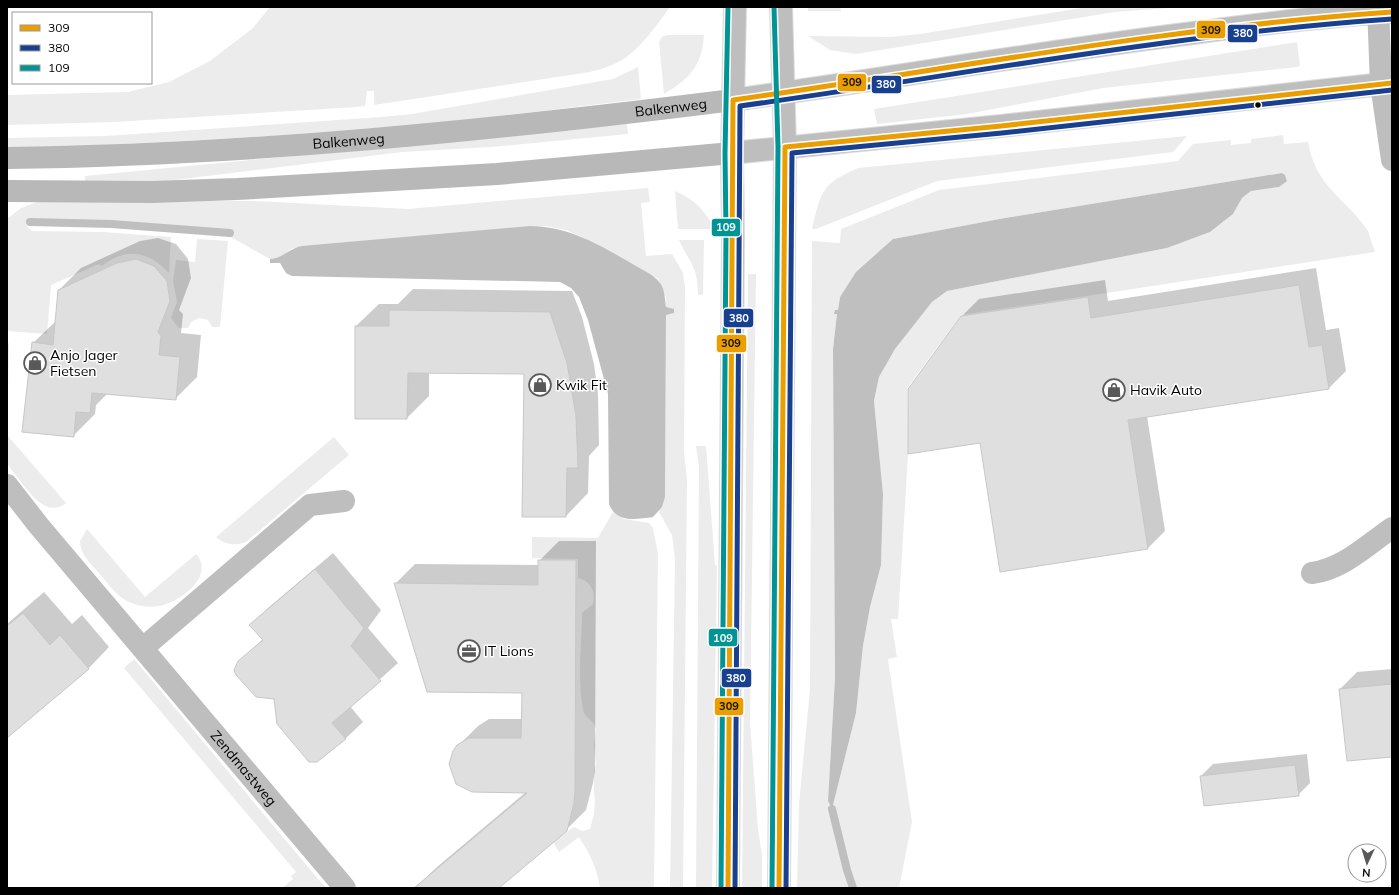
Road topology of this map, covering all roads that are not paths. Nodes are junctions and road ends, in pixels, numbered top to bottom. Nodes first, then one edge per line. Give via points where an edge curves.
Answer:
1 (735, 7) edge
2 (782, 7) edge
3 (1383, 11) edge
4 (1387, 84) edge
5 (783, 93) junction
6 (734, 100) junction
7 (785, 147) junction
8 (732, 153) junction
9 (7, 158) edge
10 (1392, 160) edge
11 (7, 191) edge
12 (7, 485) edge
13 (344, 502) dead end
14 (1392, 528) edge
15 (1312, 573) dead end
16 (143, 648) junction
17 (344, 888) edge
18 (728, 888) edge
19 (779, 888) edge

1 - 6 main road
2 - 5 main road
3 - 4 main road, Balkenweg
3 - 5 main road, Balkenweg via 1094,45
4 - 7 main road via 1024,124
4 - 10 main road, Balkenweg
5 - 6 main road, Balkenweg
5 - 7 main road
6 - 8 main road
6 - 9 main road, Balkenweg via 281,146 77,158
7 - 8 main road
7 - 19 main road
8 - 11 main road via 505,173 237,189 152,192
8 - 18 main road
12 - 16 main road, Zendmastweg
13 - 16 main road via 310,505
14 - 15 main road via 1338,565 1326,571
16 - 17 main road, Zendmastweg

